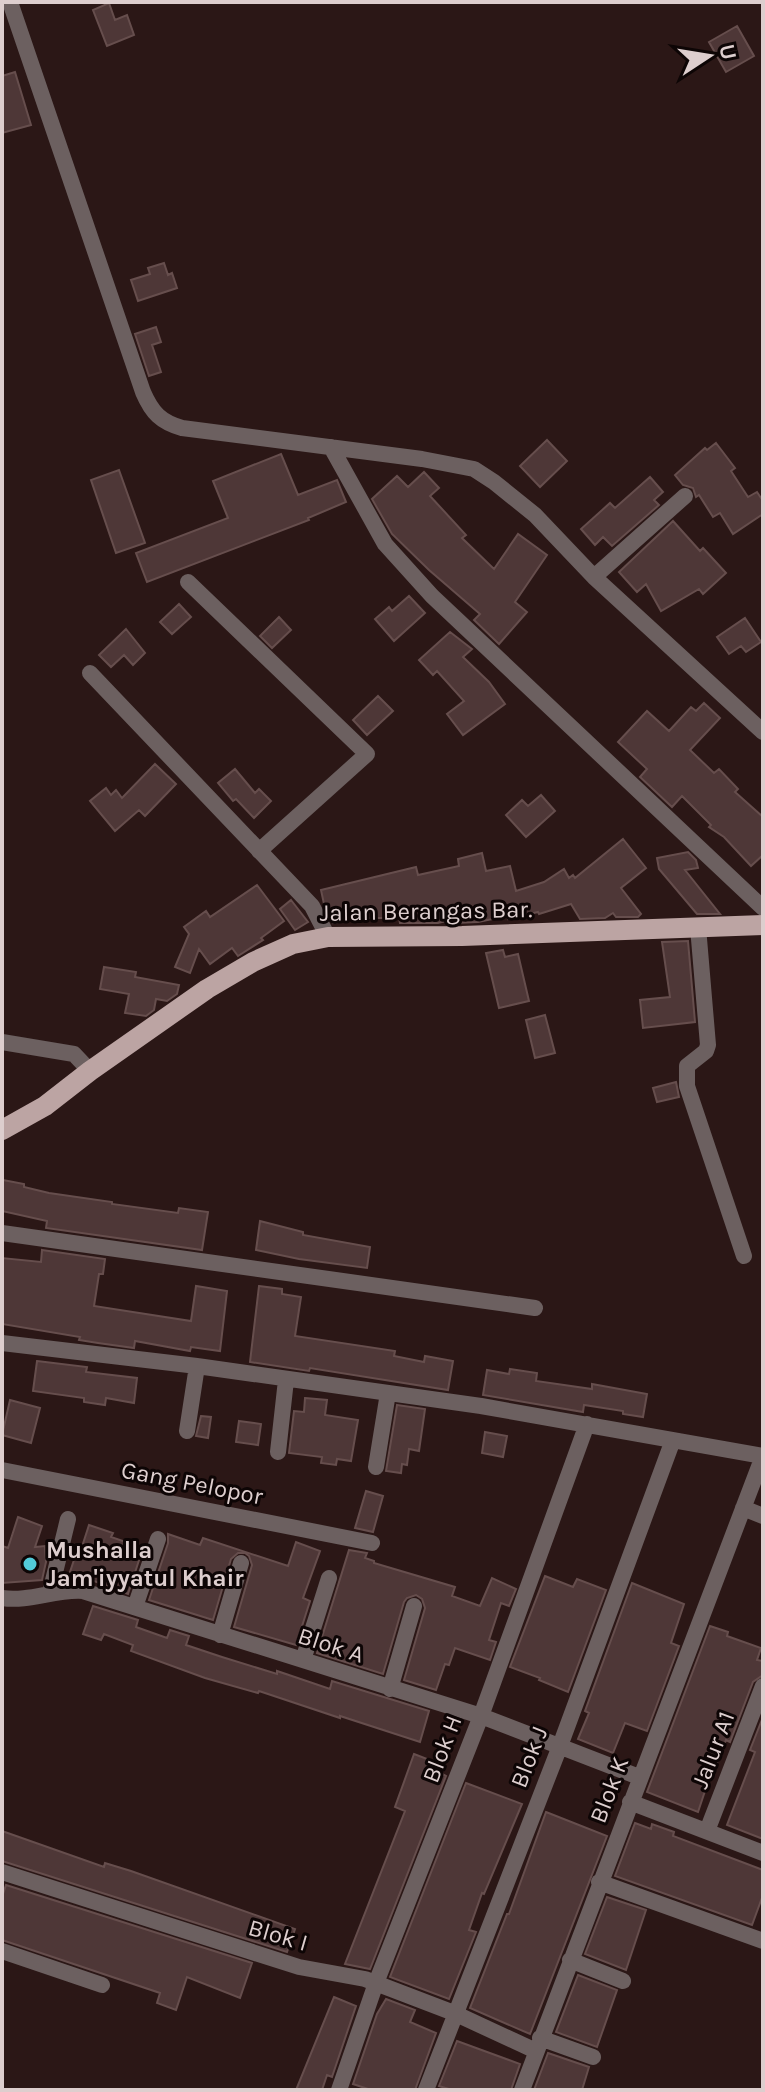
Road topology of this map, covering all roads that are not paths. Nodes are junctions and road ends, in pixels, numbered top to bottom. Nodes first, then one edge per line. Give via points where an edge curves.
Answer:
1 (10, 2) edge
2 (331, 447) junction
3 (685, 496) dead end
4 (594, 577) junction
5 (188, 582) dead end
6 (90, 673) dead end
7 (763, 732) edge
8 (259, 851) junction
9 (763, 908) edge
10 (763, 925) edge
11 (698, 927) junction
12 (328, 937) junction
13 (2, 1042) edge
14 (90, 1071) junction
15 (2, 1130) edge
16 (2, 1233) edge
17 (744, 1256) dead end
18 (535, 1308) dead end
19 (2, 1343) edge
20 (197, 1366) junction
21 (286, 1380) junction
22 (388, 1393) junction
23 (587, 1424) junction
24 (187, 1431) dead end
25 (673, 1440) junction
26 (278, 1452) dead end
27 (763, 1456) edge
28 (376, 1467) dead end
29 (2, 1470) edge
30 (743, 1508) junction
31 (763, 1516) edge
32 (68, 1519) dead end
33 (158, 1539) dead end
34 (372, 1543) dead end
35 (241, 1563) dead end
36 (329, 1578) dead end
37 (50, 1593) junction
38 (2, 1598) edge
39 (414, 1606) dead end
40 (135, 1607) junction
41 (220, 1635) junction
42 (303, 1660) junction
43 (763, 1686) edge
44 (390, 1689) junction
45 (481, 1716) junction
46 (560, 1746) junction
47 (639, 1777) junction
48 (630, 1802) junction
49 (707, 1831) junction
50 (763, 1853) edge
51 (2, 1872) edge
52 (599, 1882) junction
53 (763, 1941) edge
54 (2, 1951) edge
55 (570, 1960) junction
56 (623, 1981) dead end
57 (376, 1983) junction
58 (102, 1985) dead end
59 (454, 2013) junction
60 (538, 2045) junction
61 (593, 2057) dead end
62 (339, 2090) edge
63 (426, 2090) edge
64 (522, 2090) edge

1 - 2 street via 155,415 182,428
2 - 4 street via 474,469 535,515
2 - 9 street via 385,544 423,586
3 - 4 street
4 - 7 street
5 - 8 street via 367,754
6 - 8 street
8 - 12 street via 312,906
10 - 11 main road, Jalan Berangas Bar.
11 - 12 main road, Jalan Berangas Bar.
11 - 17 street via 708,1045 687,1066 687,1086
12 - 14 main road, Jalan Berangas Bar. via 293,944 253,962
13 - 14 street via 74,1054
14 - 15 main road, Jalan Berangas Bar. via 45,1106
16 - 18 street
19 - 20 street
20 - 21 street
20 - 24 street
21 - 22 street
21 - 26 street
22 - 23 street
22 - 28 street
23 - 25 street
23 - 45 street, Blok H
25 - 27 street
25 - 46 street, Blok J
27 - 30 street, Blok K
29 - 34 street, Gang Pelopor
30 - 31 street
30 - 47 street, Blok K
32 - 37 street
33 - 40 street
35 - 41 street
36 - 42 street
37 - 38 street, Blok A
37 - 40 street, Blok A via 83,1591
39 - 44 street
40 - 41 street, Blok A
41 - 42 street, Blok A
42 - 44 street, Blok A
43 - 49 street, Jalur A1
44 - 45 street, Blok A
45 - 46 street, Blok A
45 - 57 street, Blok H
46 - 47 street, Blok A
46 - 59 street, Blok J
47 - 48 street, Blok K
48 - 49 street
48 - 52 street, Blok K
49 - 50 street
51 - 57 street, Blok I via 299,1967
52 - 53 street
52 - 55 street, Blok K
54 - 58 street
55 - 56 street
55 - 60 street, Blok K
57 - 59 street, Blok I
57 - 62 street, Blok H
59 - 60 street, Blok I
59 - 63 street, Blok J
60 - 61 street, Blok I
60 - 64 street, Blok K

